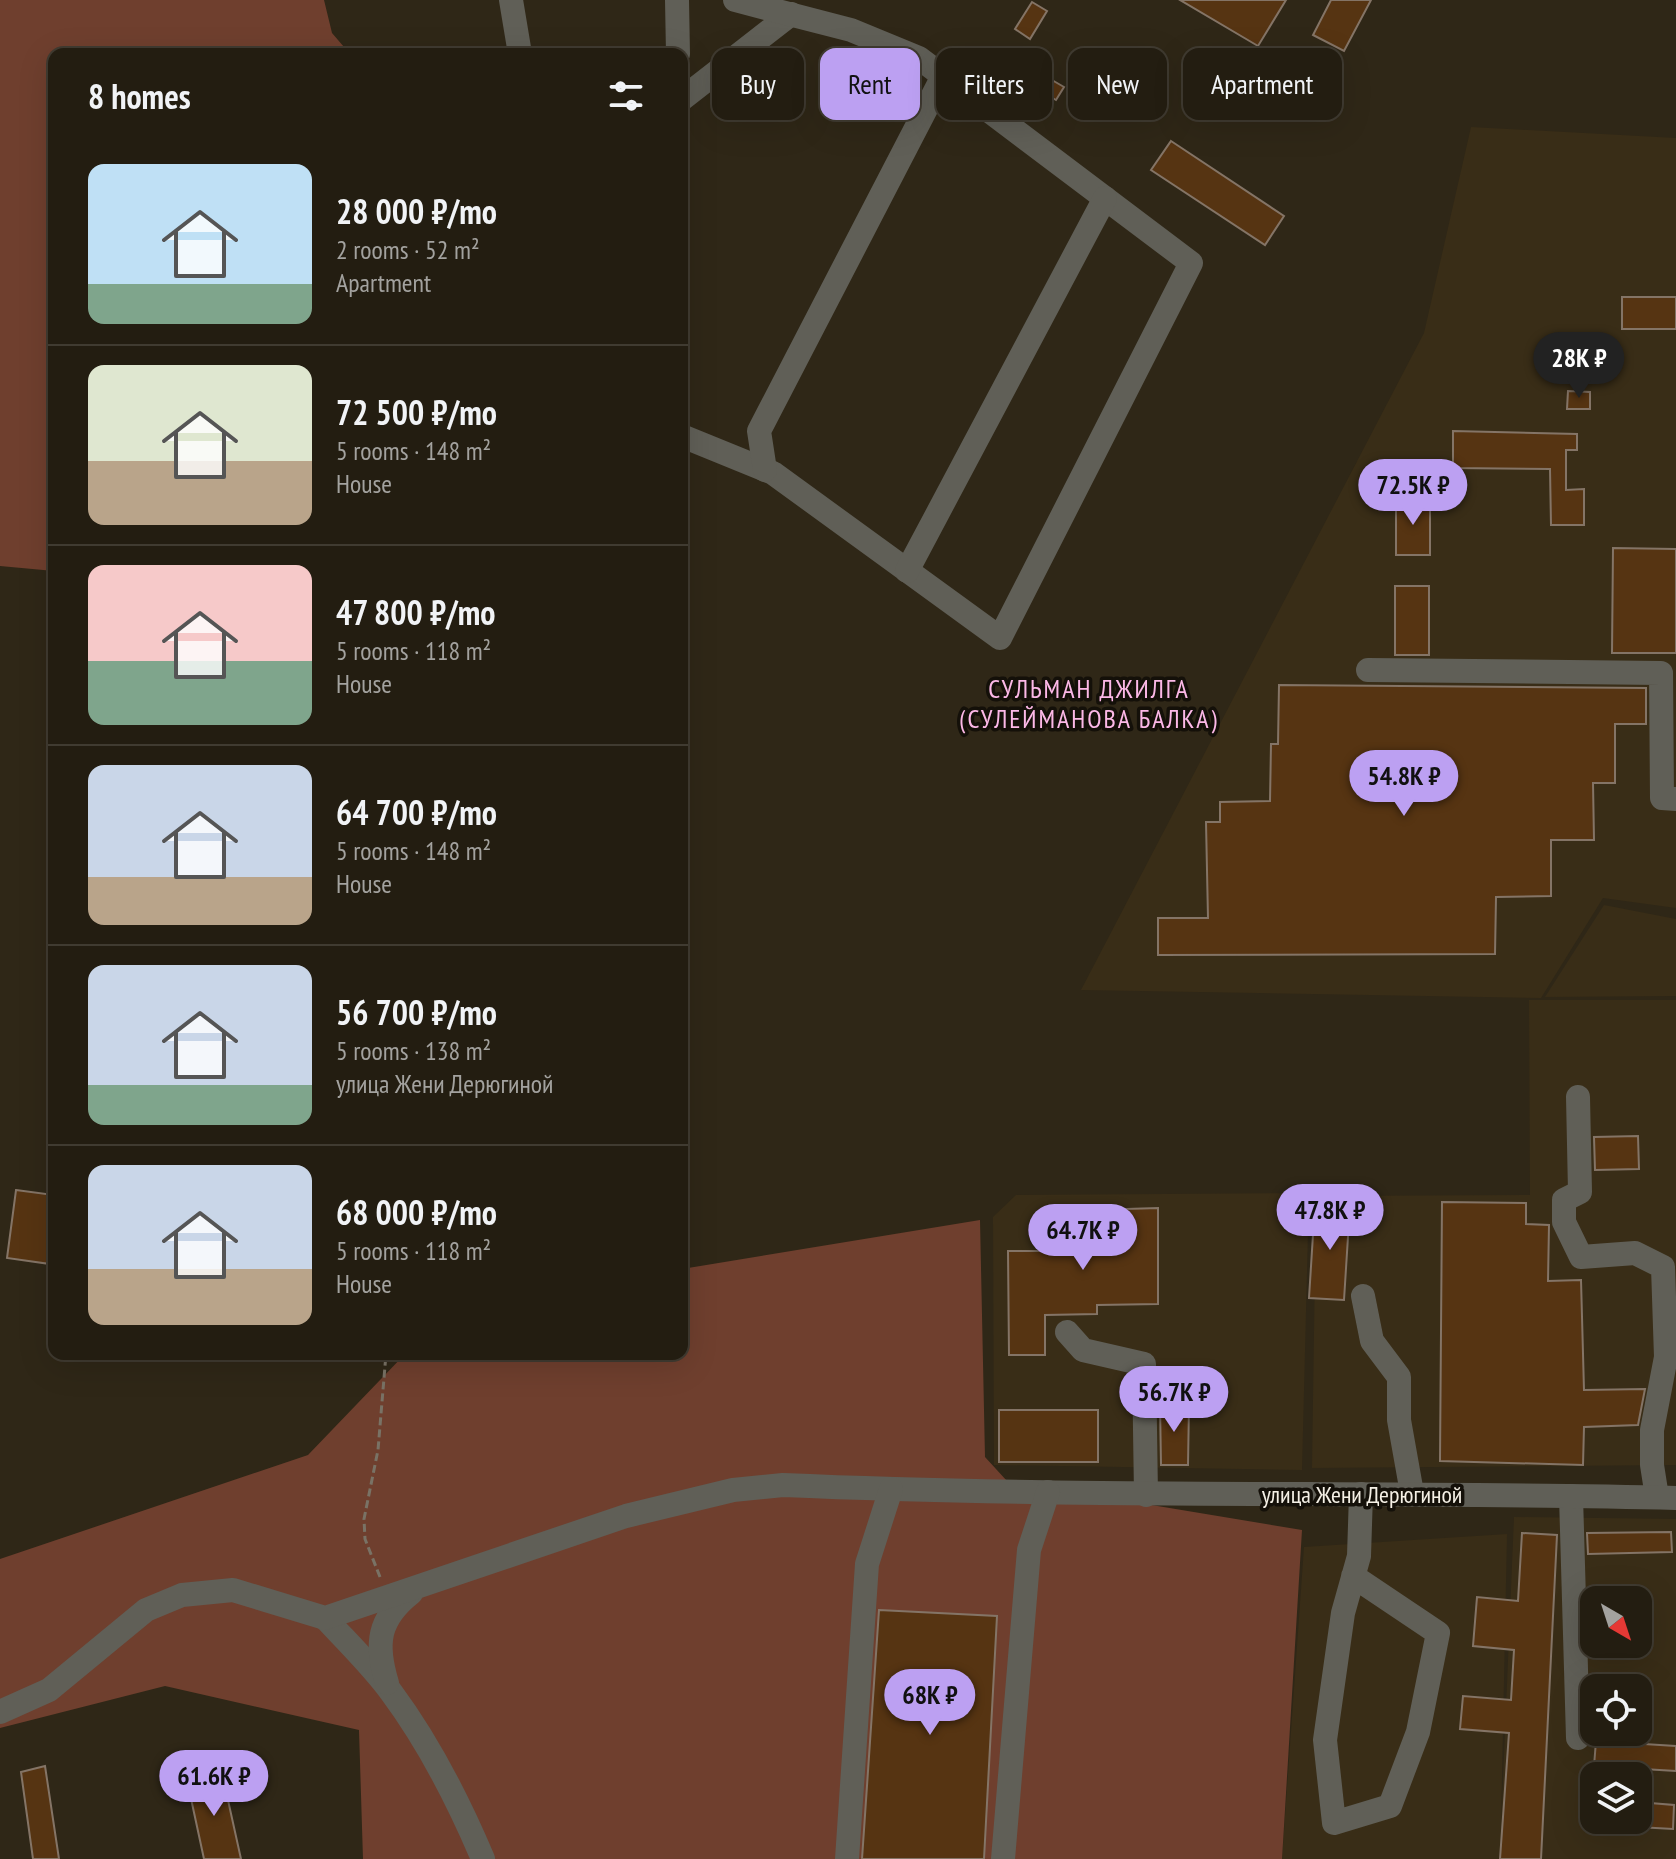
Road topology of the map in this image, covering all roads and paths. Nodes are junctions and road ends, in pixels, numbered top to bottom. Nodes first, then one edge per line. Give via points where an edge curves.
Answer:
1 (511, 0) edge
2 (677, 0) edge
3 (735, 0) edge
4 (791, 14) junction
5 (519, 48) edge
6 (678, 48) edge
7 (936, 71) edge
8 (936, 90) edge
9 (688, 94) edge
10 (1001, 120) edge
11 (1105, 198) junction
12 (688, 438) edge
13 (765, 470) junction
14 (907, 571) junction
15 (1368, 670) dead end
16 (1676, 799) edge
17 (1578, 1097) dead end
18 (1363, 1296) dead end
19 (1067, 1332) dead end
20 (386, 1360) edge
21 (891, 1489) junction
22 (1048, 1492) junction
23 (1412, 1493) junction
24 (1361, 1494) junction
25 (1146, 1495) junction
26 (1571, 1496) junction
27 (1667, 1498) edge
28 (1353, 1576) junction
29 (416, 1588) junction
30 (389, 1597) junction
31 (325, 1618) junction
32 (389, 1689) junction
33 (0, 1712) edge
34 (1578, 1738) dead end
35 (483, 1859) edge
36 (847, 1859) edge
37 (1003, 1859) edge

1 - 5 street
2 - 6 street
3 - 4 street
4 - 7 street via 851,30 919,58
4 - 9 street
8 - 13 street via 759,431
10 - 11 street
11 - 14 street
11 - 14 street via 1191,263 1000,638
12 - 13 street
13 - 14 street
15 - 16 street via 1661,673 1662,798
17 - 27 street via 1580,1192 1564,1200 1564,1222 1581,1257 1635,1253 1663,1267 1666,1357 1652,1430 1652,1465
18 - 23 street via 1372,1341 1399,1377 1399,1420
19 - 25 street via 1083,1350 1144,1364
20 - 30 path via 380,1436 364,1519 365,1539
21 - 22 street, улица Жени Дерюгиной
21 - 29 street, улица Жени Дерюгиной via 783,1485 733,1490 626,1516
21 - 36 street via 867,1564
22 - 25 street, улица Жени Дерюгиной
22 - 37 street via 1029,1550
23 - 24 street, улица Жени Дерюгиной
23 - 26 street, улица Жени Дерюгиной
24 - 25 street, улица Жени Дерюгиной
24 - 28 street via 1359,1556
26 - 27 street, улица Жени Дерюгиной
26 - 34 street
28 - 28 street via 1438,1633 1418,1732 1390,1806 1334,1823 1325,1740
29 - 30 street, улица Жени Дерюгиной
29 - 32 street via 394,1606 380,1629 379,1656
30 - 31 street, улица Жени Дерюгиной
31 - 32 street
31 - 33 street via 233,1590 182,1595 146,1610 49,1690
32 - 35 street via 455,1797

